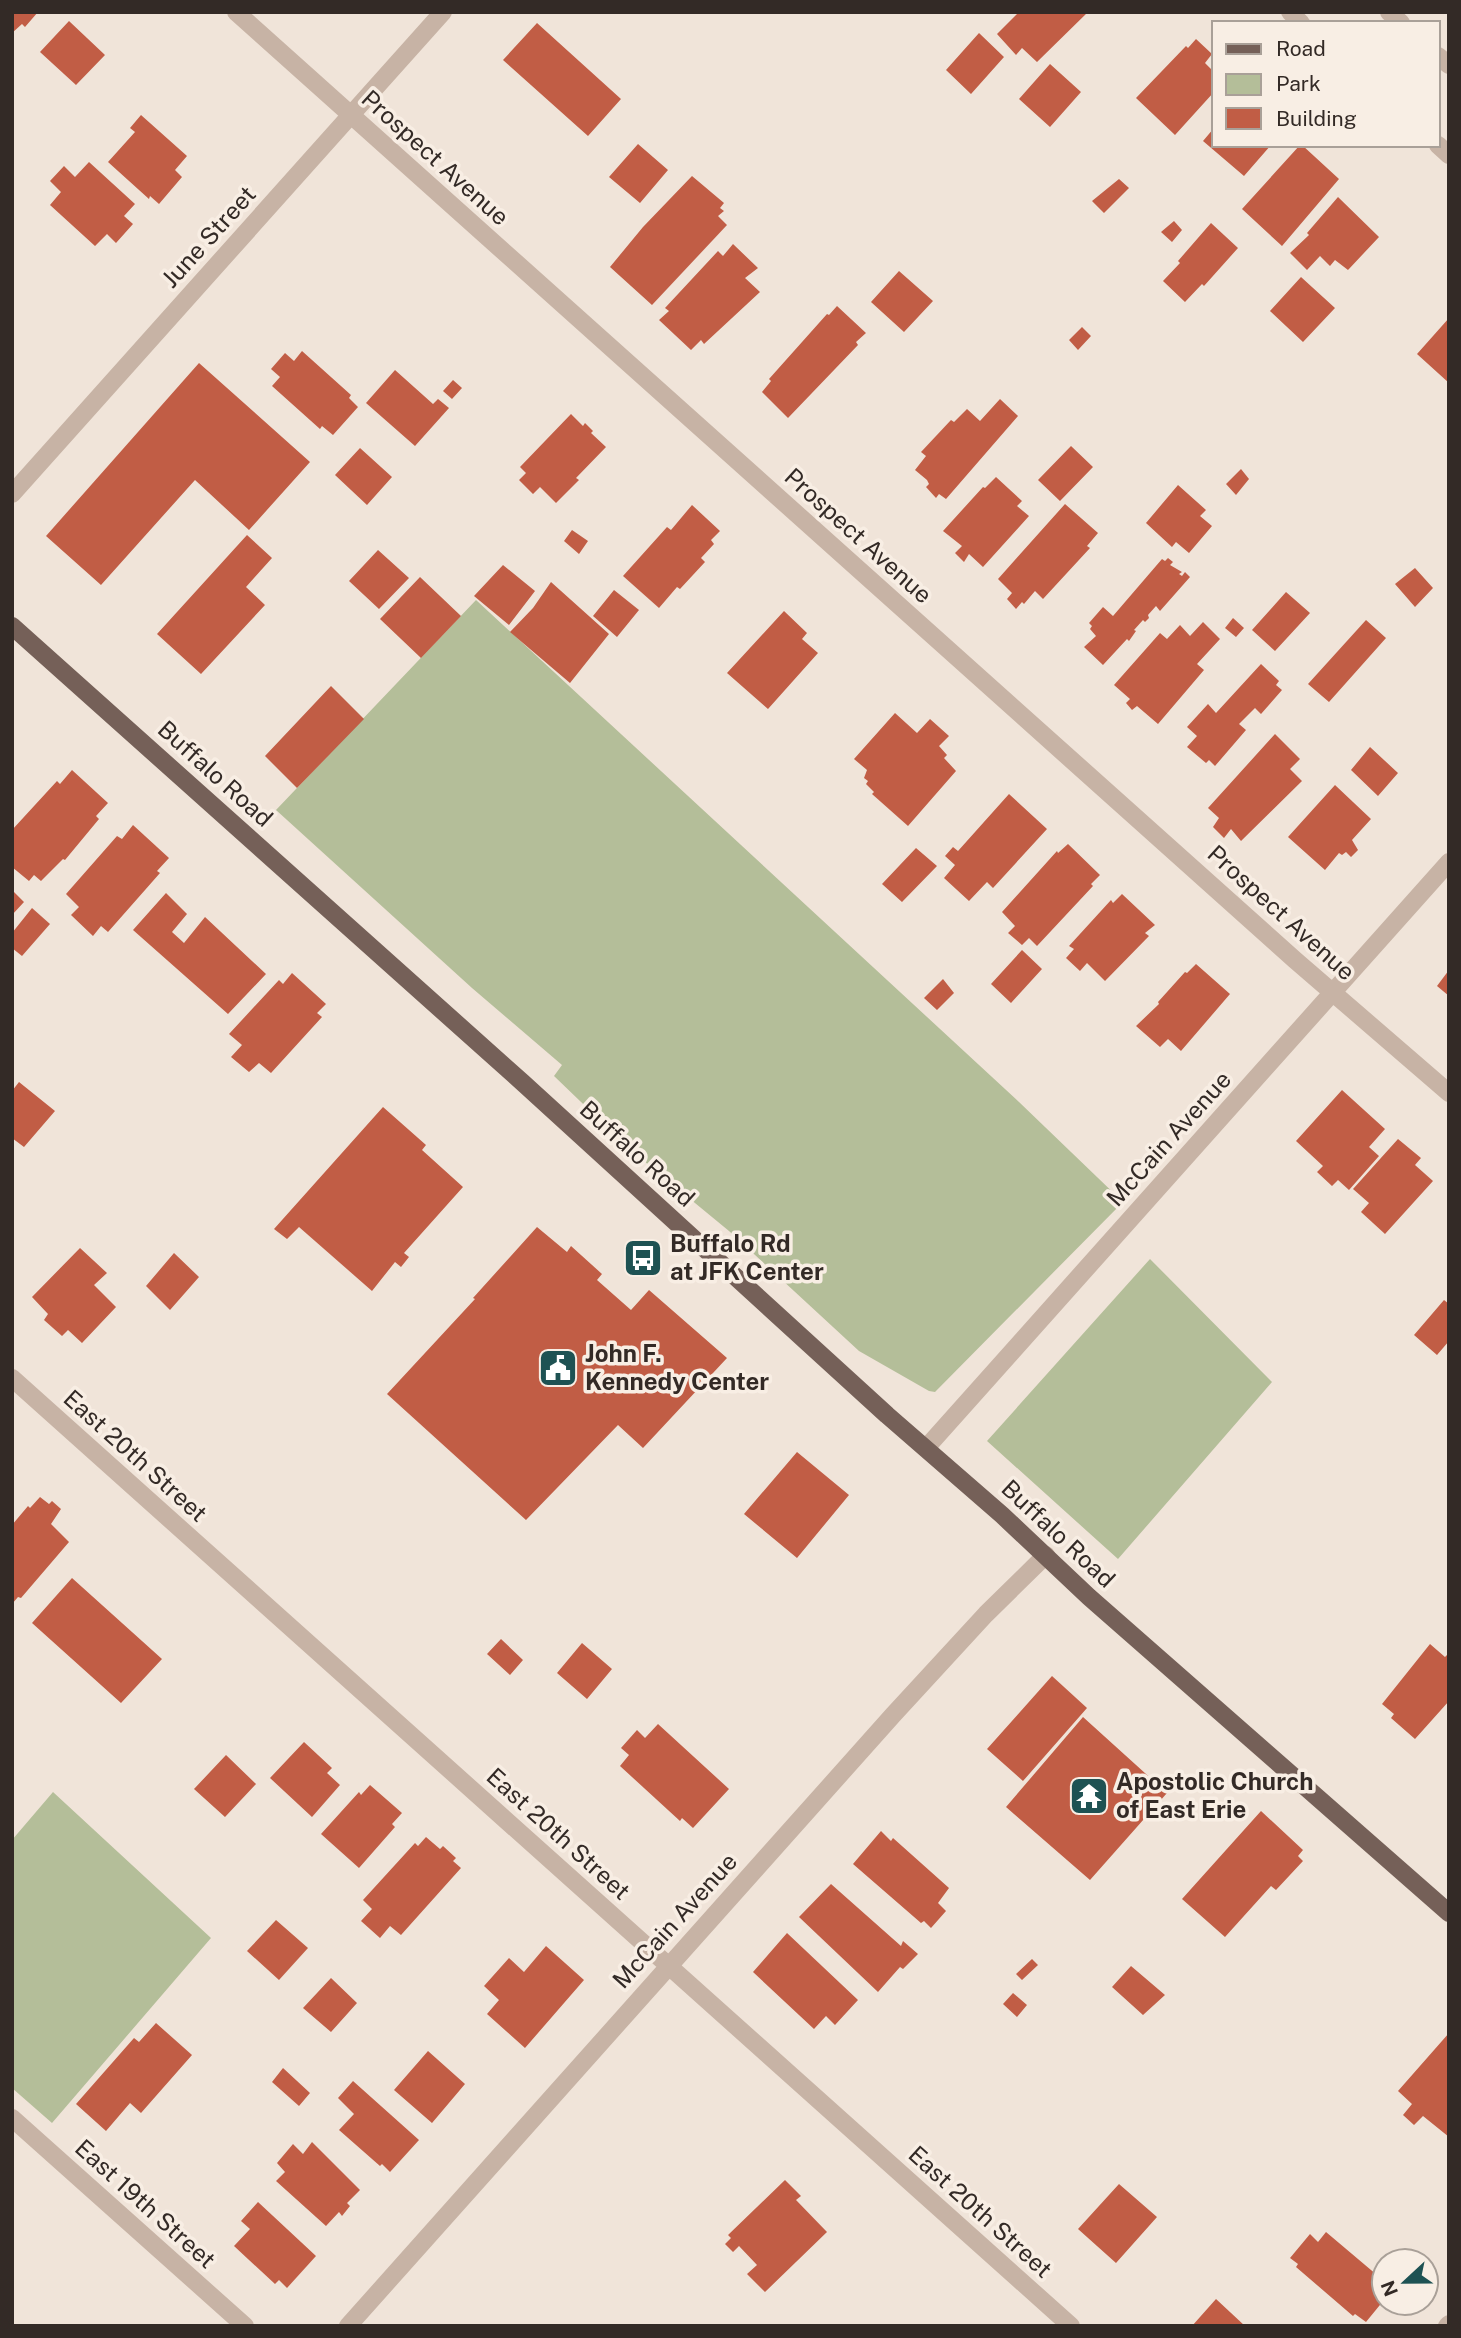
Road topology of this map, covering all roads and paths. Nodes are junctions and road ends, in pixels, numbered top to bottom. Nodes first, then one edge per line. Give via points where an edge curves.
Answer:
1 (236, 12) edge
2 (443, 12) edge
3 (350, 116) junction
4 (12, 494) edge
5 (12, 626) edge
6 (1449, 862) edge
7 (1332, 992) junction
8 (1449, 1093) edge
9 (12, 1378) edge
10 (926, 1448) junction
11 (1046, 1555) junction
12 (1449, 1913) edge
13 (668, 1966) junction
14 (12, 2118) edge
15 (245, 2326) edge
16 (348, 2326) edge
17 (1071, 2326) edge

1 - 3 street, Prospect Avenue
2 - 3 street, June Street
3 - 4 street, June Street
3 - 7 street, Prospect Avenue
5 - 10 main road, Buffalo Road
6 - 7 street, McCain Avenue
7 - 8 street, Prospect Avenue
7 - 10 street, McCain Avenue
9 - 13 street, East 20th Street
10 - 11 main road, Buffalo Road
11 - 12 main road, Buffalo Road
11 - 13 street, McCain Avenue via 967,1634
13 - 16 street, McCain Avenue
13 - 17 street, East 20th Street
14 - 15 street, East 19th Street

